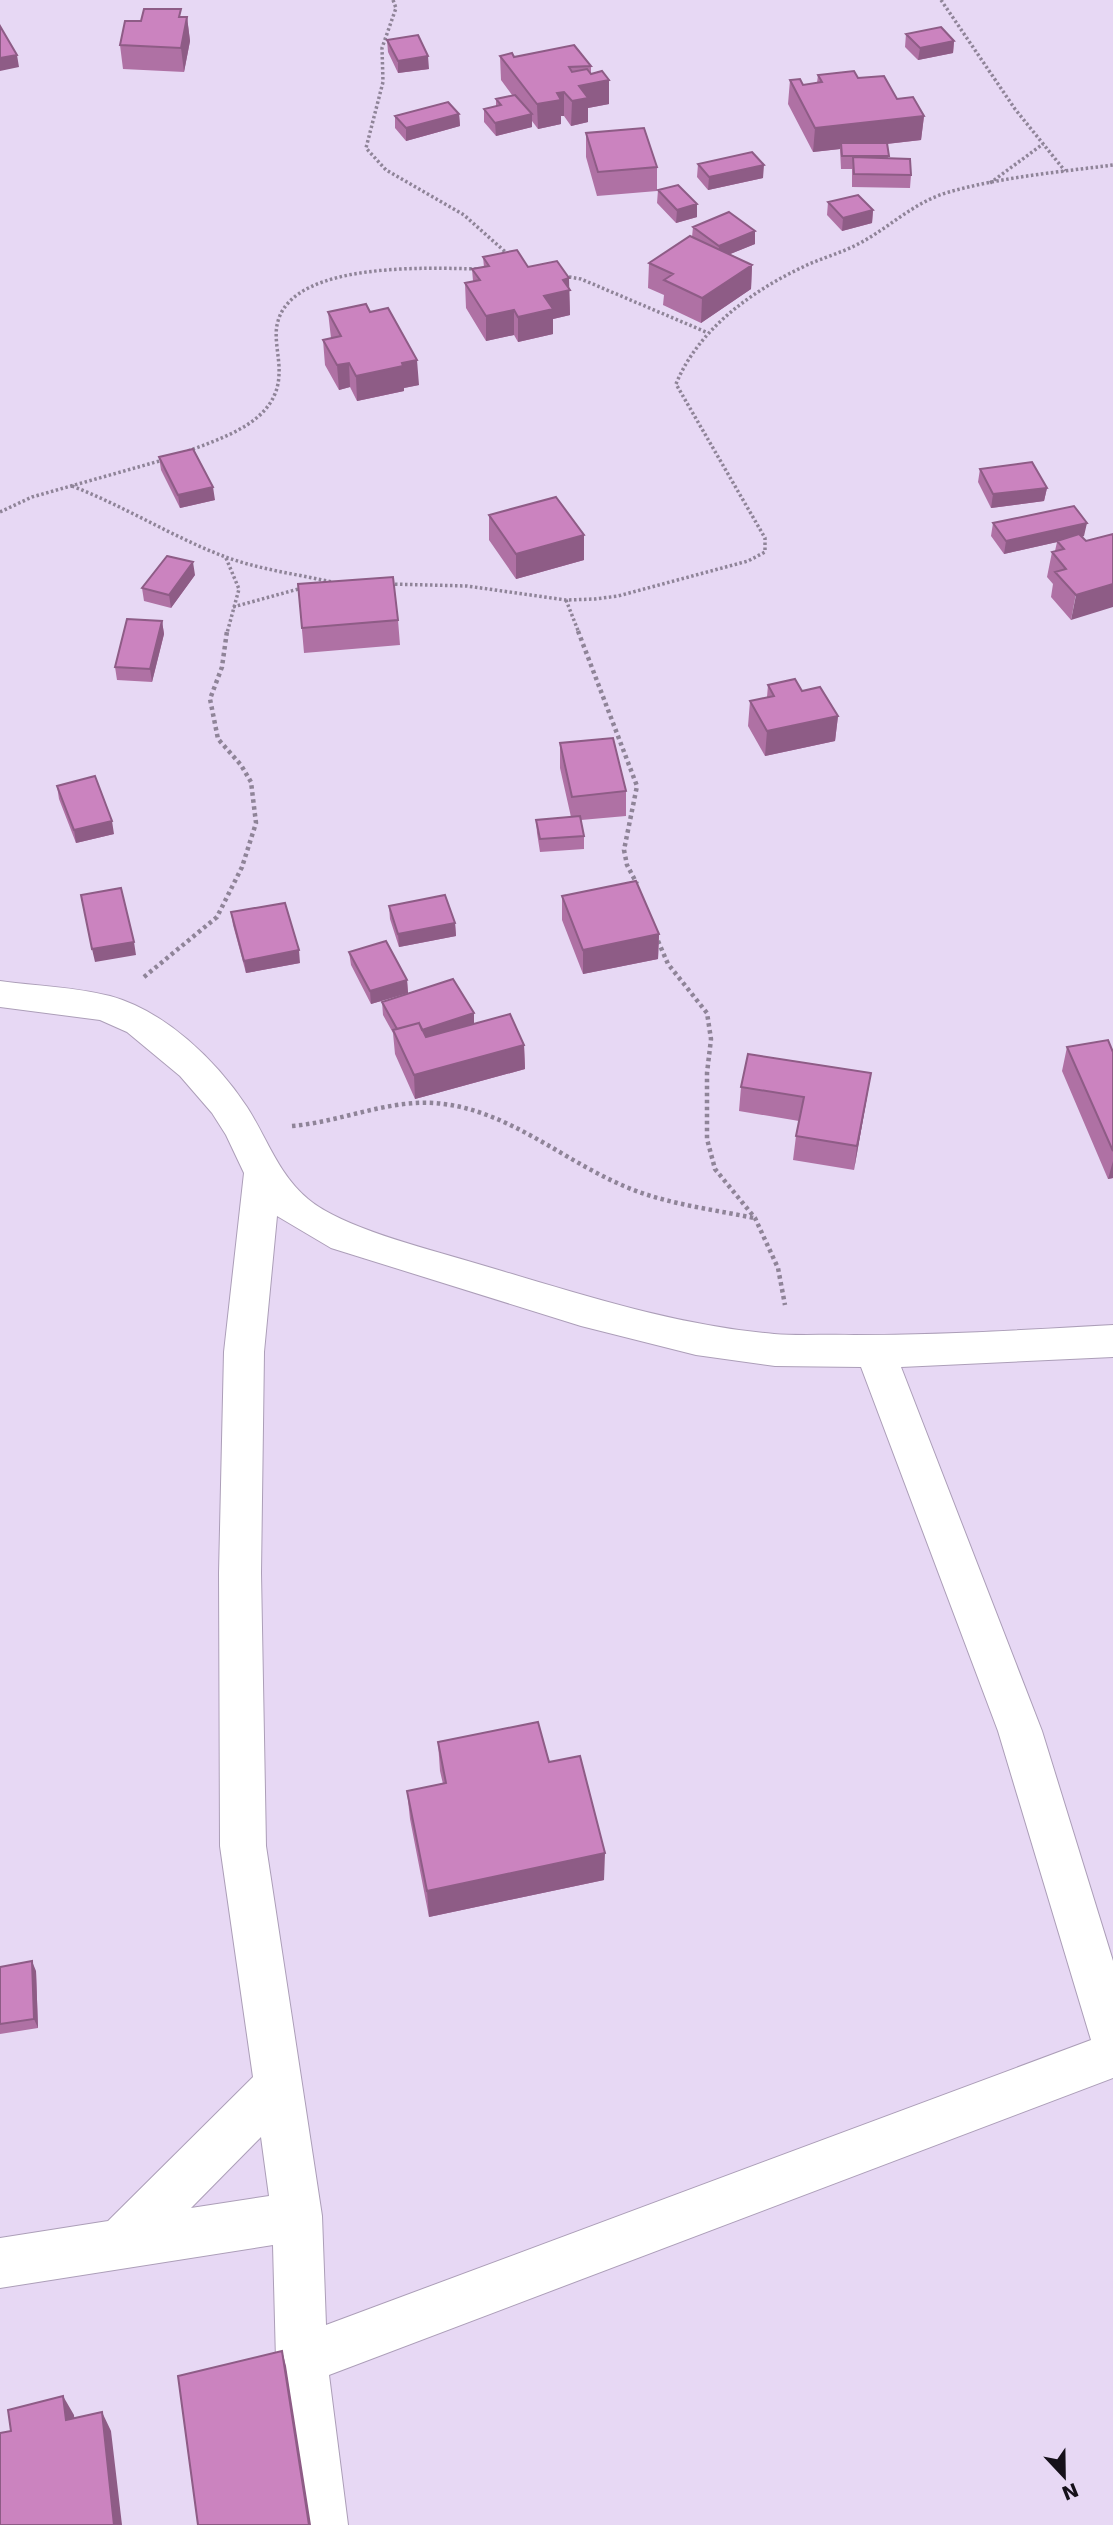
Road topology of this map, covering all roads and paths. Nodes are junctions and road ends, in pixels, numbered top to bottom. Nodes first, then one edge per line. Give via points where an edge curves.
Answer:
1 (393, 0) edge
2 (941, 0) edge
3 (1042, 144) junction
4 (1113, 165) edge
5 (1066, 171) junction
6 (989, 184) junction
7 (517, 262) edge
8 (489, 269) edge
9 (557, 275) edge
10 (706, 332) junction
11 (181, 453) edge
12 (170, 457) edge
13 (72, 486) junction
14 (1, 511) edge
15 (226, 557) junction
16 (326, 582) junction
17 (339, 582) edge
18 (377, 583) edge
19 (566, 600) junction
20 (233, 607) junction
21 (640, 891) edge
22 (657, 939) edge
23 (0, 994) edge
24 (106, 1009) junction
25 (225, 1103) junction
26 (263, 1173) junction
27 (755, 1218) junction
28 (1113, 1341) edge
29 (775, 1350) junction
30 (875, 1351) junction
31 (1113, 2037) edge
32 (1113, 2055) edge
33 (278, 2086) junction
34 (297, 2217) junction
35 (121, 2244) junction
36 (0, 2263) edge
37 (302, 2360) junction
38 (322, 2525) edge

1 - 7 path via 396,9 382,48 383,82 366,148 386,170 464,215
2 - 3 path
3 - 5 path
3 - 6 path
4 - 5 path
5 - 6 path
6 - 10 path via 921,202 852,248 773,282
8 - 11 path via 396,270 322,281 298,292 278,321 278,386 265,414 216,441
9 - 10 path via 581,279
10 - 19 path via 680,368 676,384 765,538 765,552 748,561 618,596
12 - 13 path
13 - 14 path via 32,496
13 - 15 path
15 - 16 path
15 - 20 path via 239,589
16 - 17 path
16 - 20 path
18 - 19 path via 467,586
19 - 21 path via 637,786 625,832 625,858
20 - 24 path via 222,667 210,699 218,739 251,782 256,823 242,867 217,917
22 - 27 path via 668,964 707,1013 711,1039 707,1139 715,1169
23 - 24 street
24 - 25 street via 156,1033
25 - 26 street
25 - 27 path via 290,1126 317,1126 395,1106 433,1103 483,1111 625,1186
26 - 29 street via 295,1210 345,1237 581,1310 696,1339
26 - 33 street via 244,1352 240,1573 243,1846
27 - 29 path via 779,1268 786,1300
28 - 30 street
29 - 30 street
30 - 31 street via 1020,1731
32 - 37 street
33 - 34 street
33 - 35 street
34 - 35 street
34 - 37 street
35 - 36 street
37 - 38 street

